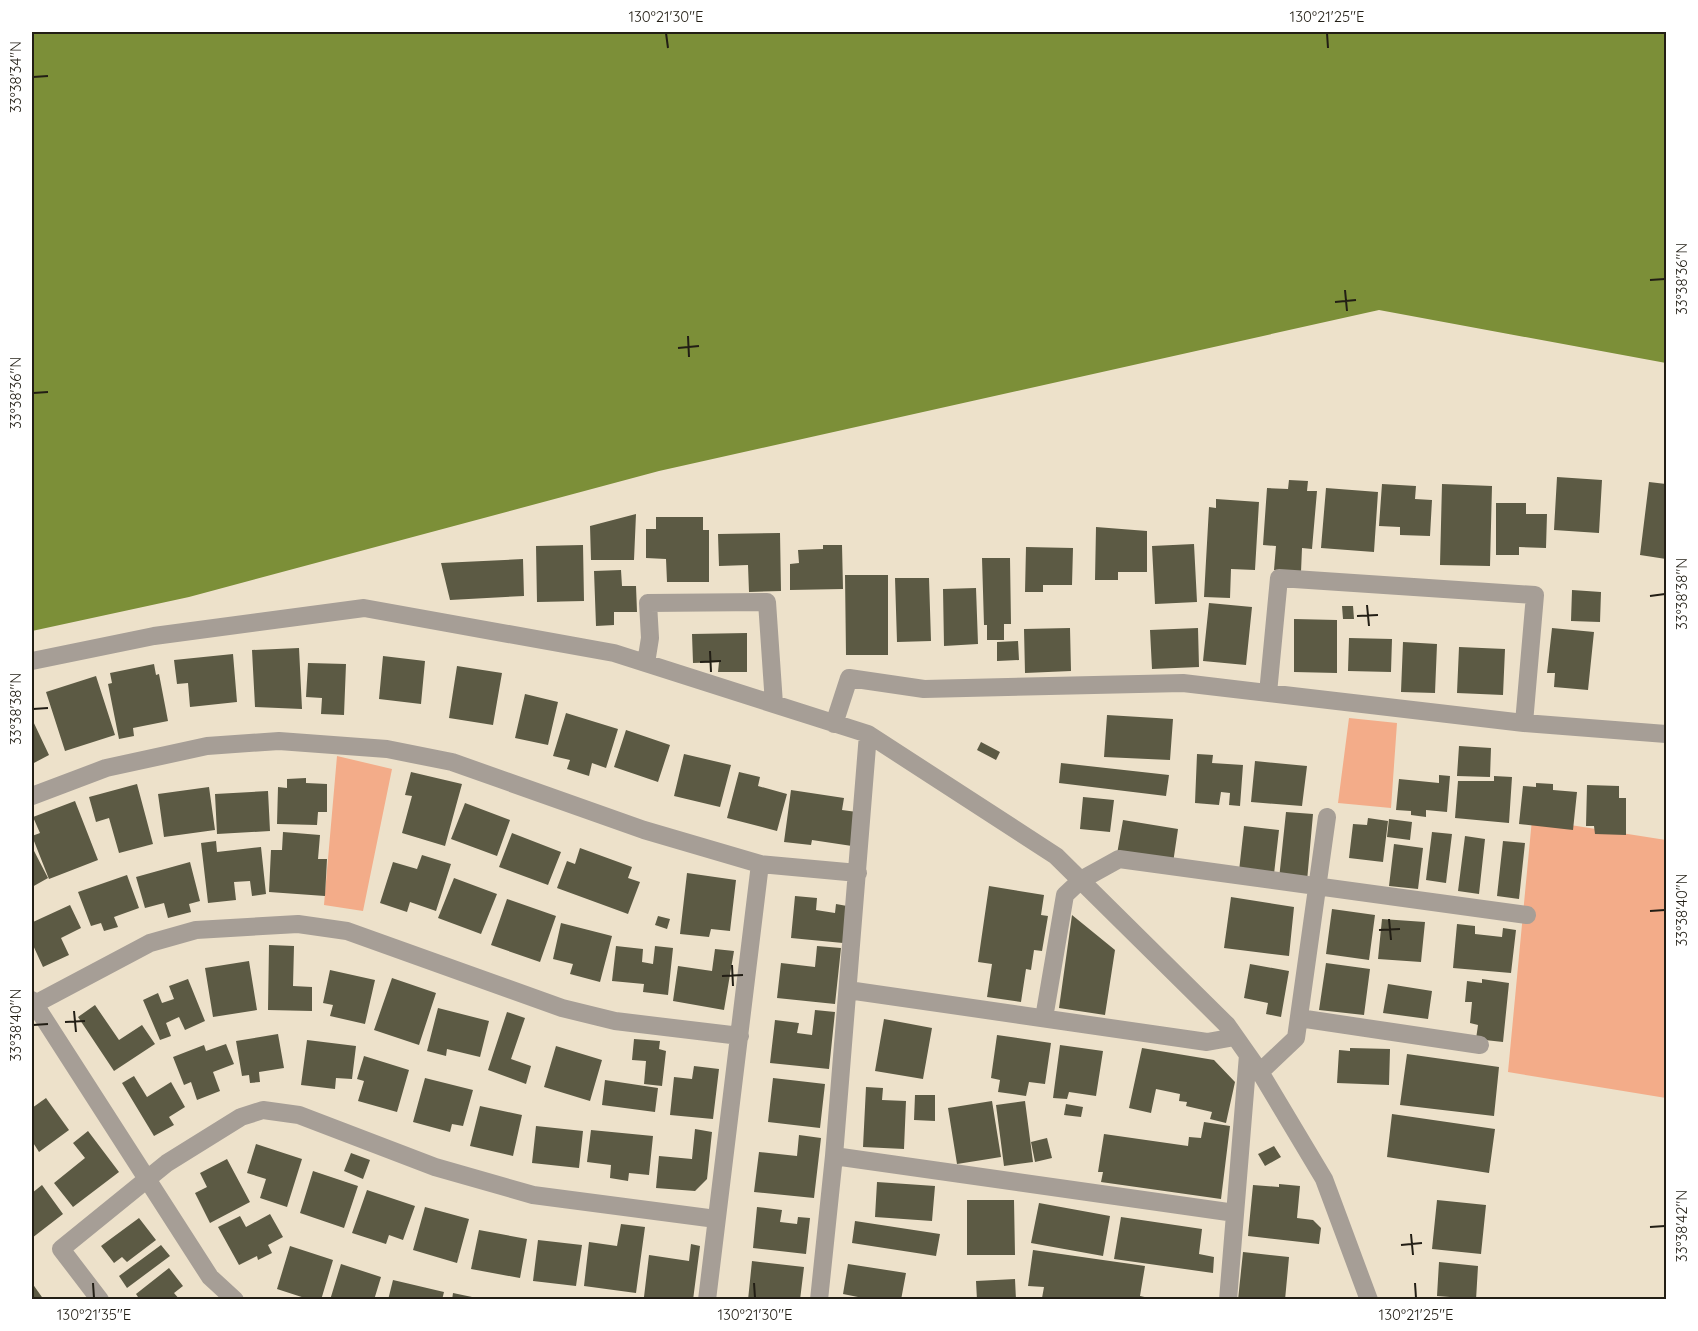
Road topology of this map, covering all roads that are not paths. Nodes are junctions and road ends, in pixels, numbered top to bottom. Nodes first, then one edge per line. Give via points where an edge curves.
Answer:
1 (32, 661) edge
2 (646, 663) junction
3 (1268, 693) junction
4 (774, 704) junction
5 (1524, 723) junction
6 (834, 724) junction
7 (868, 734) junction
8 (1666, 734) edge
9 (32, 796) edge
10 (1327, 817) dead end
11 (760, 864) junction
12 (858, 873) junction
13 (1081, 880) junction
14 (1318, 887) junction
15 (1527, 915) dead end
16 (848, 990) junction
17 (33, 1002) edge
18 (1044, 1018) junction
19 (1299, 1018) junction
20 (740, 1036) junction
21 (1235, 1037) junction
22 (1480, 1045) dead end
23 (1248, 1055) junction
24 (1260, 1072) junction
25 (834, 1156) junction
26 (145, 1179) junction
27 (1235, 1213) junction
28 (716, 1219) junction
29 (100, 1299) edge
30 (235, 1299) edge
31 (707, 1299) edge
32 (819, 1299) edge
33 (1228, 1299) edge
34 (1369, 1299) edge

1 - 2 street via 154,636 364,608 614,653
2 - 4 street
2 - 4 street via 650,638 648,603 767,602
3 - 5 street
3 - 5 street via 1279,578 1535,595
3 - 6 street via 1183,683 924,689 849,678
4 - 6 street
5 - 8 street
6 - 7 street
7 - 12 street
7 - 13 street via 1056,855
9 - 11 street via 106,768 207,746 279,741 376,748 452,762 644,830
10 - 14 street
11 - 12 street
11 - 20 street
12 - 16 street
13 - 14 street via 1119,859
13 - 18 street via 1065,895
13 - 21 street
14 - 15 street
14 - 19 street
16 - 18 street
16 - 25 street
17 - 20 street via 150,943 196,930 297,924 347,931 562,1008 615,1021
17 - 26 street
18 - 21 street via 1207,1042
19 - 22 street
19 - 24 street via 1296,1038
20 - 28 street
21 - 23 street
23 - 24 street
23 - 27 street
24 - 34 street via 1324,1179
25 - 27 street
25 - 32 street
26 - 28 street via 241,1117 263,1110 300,1115 435,1167 533,1195
26 - 29 street via 61,1249
26 - 30 street via 210,1277
27 - 33 street
28 - 31 street

